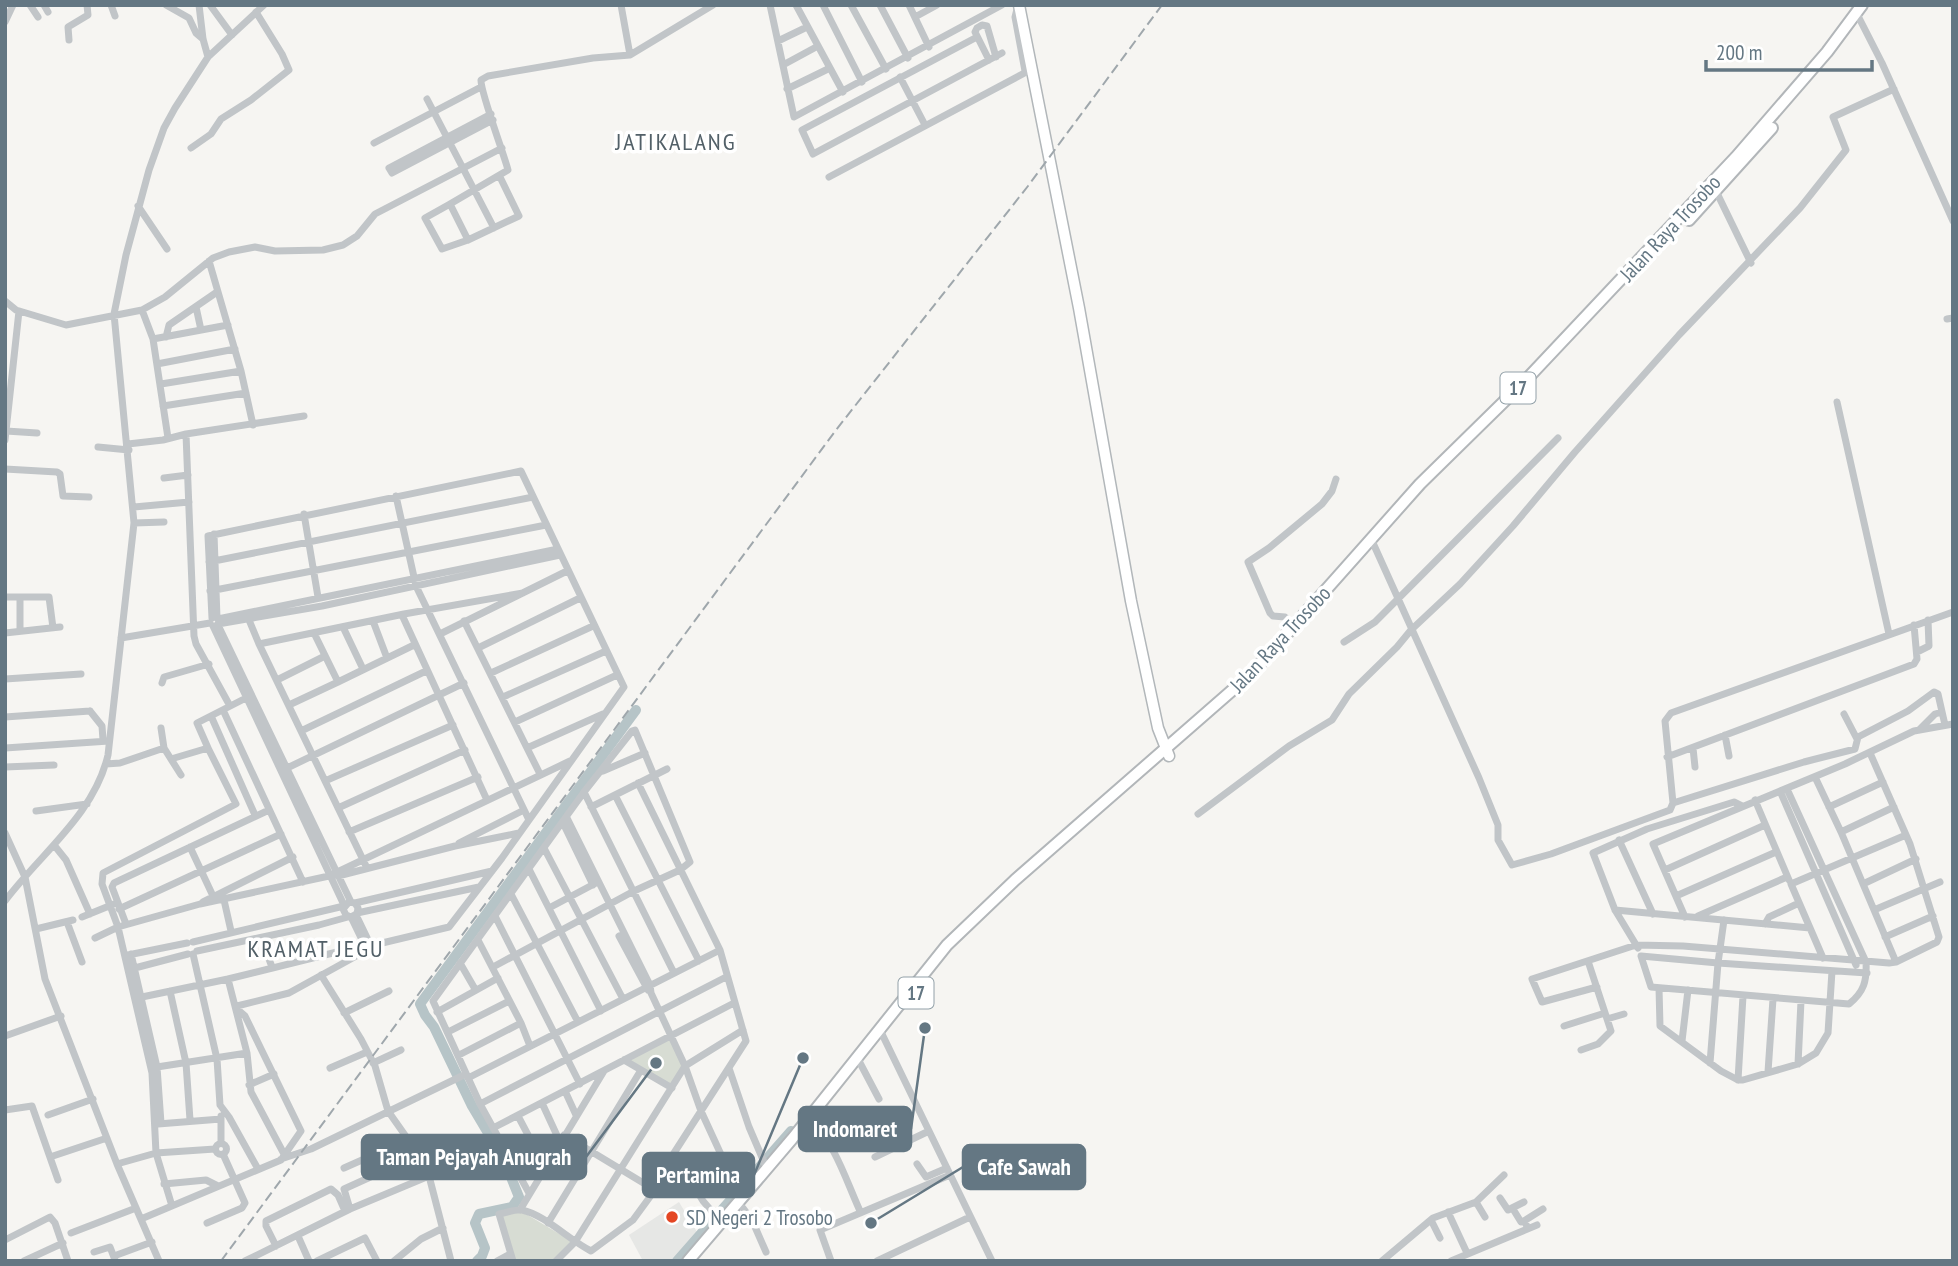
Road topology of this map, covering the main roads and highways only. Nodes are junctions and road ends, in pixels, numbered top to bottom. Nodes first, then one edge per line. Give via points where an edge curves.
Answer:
1 (1019, 5) edge
2 (1870, 5) edge
3 (1859, 12) edge
4 (1375, 539) junction
5 (1165, 747) junction
6 (811, 1120) junction
7 (740, 1198) junction
8 (688, 1261) edge
9 (696, 1261) edge

1 - 5 main road via 1117,528
2 - 3 highway, Jalan Raya Trosobo / 17
3 - 4 highway, Jalan Raya Trosobo / 17 via 1678,221 1420,484
3 - 4 highway, Jalan Raya Trosobo / 17 via 1787,110 1716,191
4 - 5 highway, Jalan Raya Trosobo / 17 via 1292,623 1252,673
4 - 5 highway, Jalan Raya Trosobo / 17 via 1255,678
5 - 6 highway, Jalan Raya Trosobo / 17 via 950,951
5 - 6 highway, Jalan Raya Trosobo / 17 via 947,944
6 - 7 highway, Jalan Raya Trosobo / 17
6 - 7 highway, Jalan Raya Trosobo / 17 via 765,1165
7 - 8 highway, Jalan Raya Trosobo / 17 via 718,1219
7 - 9 highway, Jalan Raya Trosobo / 17

